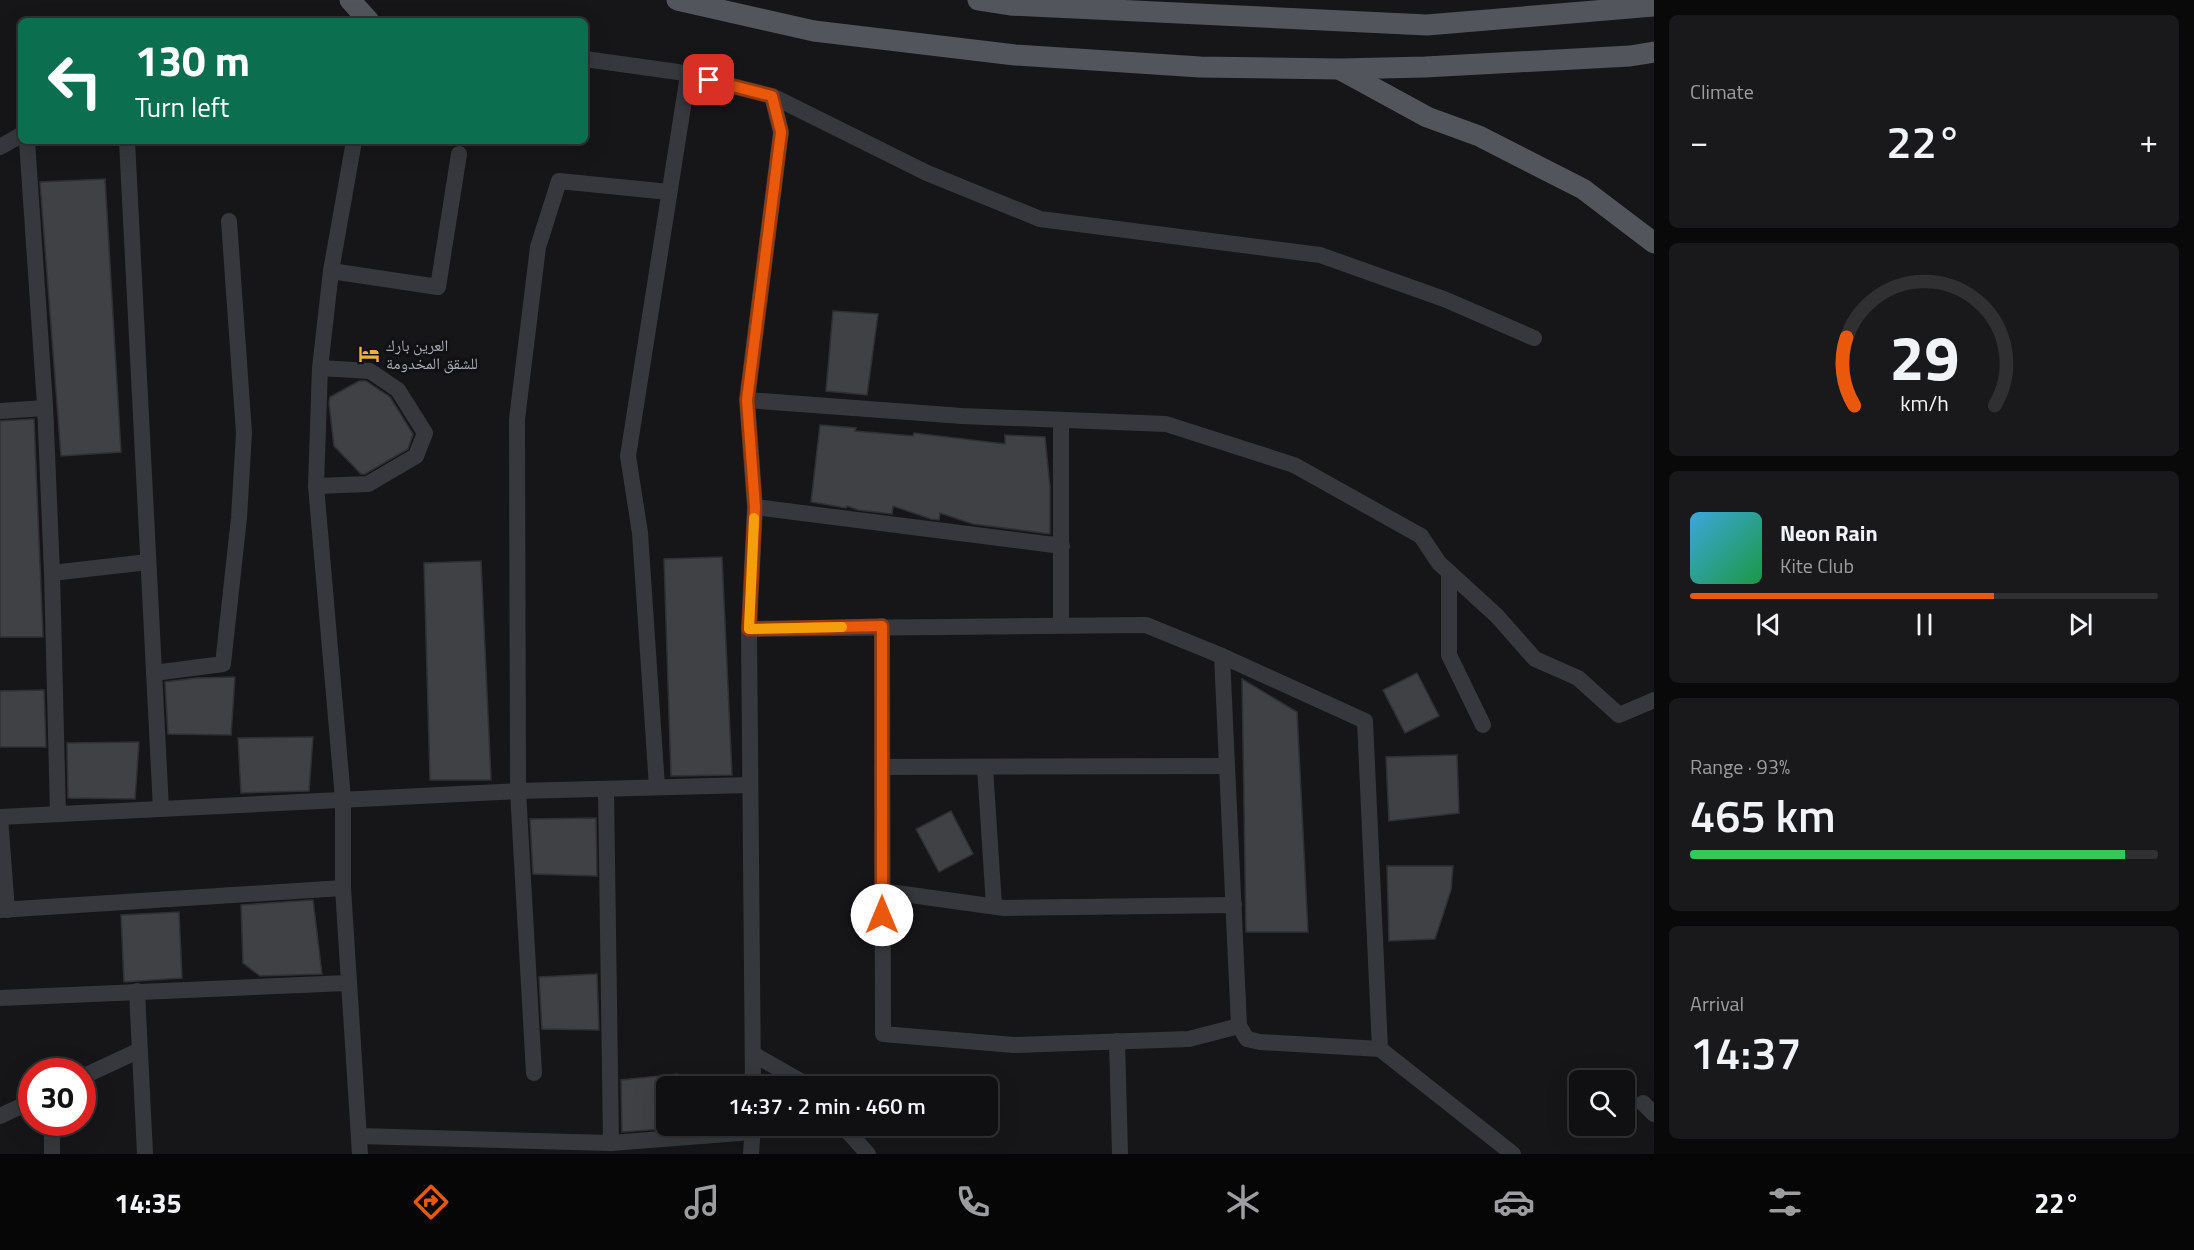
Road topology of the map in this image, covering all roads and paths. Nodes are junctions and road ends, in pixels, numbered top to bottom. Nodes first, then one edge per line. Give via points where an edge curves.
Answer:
1 (350, 0) edge
2 (678, 0) edge
3 (978, 0) edge
4 (1654, 6) edge
5 (366, 18) edge
6 (1654, 52) edge
7 (588, 59) edge
8 (1340, 69) junction
9 (688, 75) junction
10 (772, 96) junction
11 (18, 137) edge
12 (27, 144) edge
13 (127, 144) edge
14 (353, 144) edge
15 (0, 147) edge
16 (459, 154) dead end
17 (669, 192) junction
18 (229, 221) dead end
19 (1654, 243) edge
20 (331, 271) junction
21 (1534, 338) dead end
22 (321, 368) junction
23 (747, 400) junction
24 (45, 408) junction
25 (0, 411) edge
26 (1061, 420) junction
27 (316, 486) junction
28 (755, 507) junction
29 (1062, 546) junction
30 (148, 562) junction
31 (1449, 572) junction
32 (52, 573) junction
33 (1061, 625) junction
34 (882, 626) junction
35 (749, 629) junction
36 (1222, 656) junction
37 (154, 674) junction
38 (1654, 700) edge
39 (1483, 724) dead end
40 (1227, 766) junction
41 (882, 767) junction
42 (985, 767) junction
43 (750, 785) junction
44 (657, 787) junction
45 (606, 789) junction
46 (518, 791) junction
47 (343, 799) junction
48 (161, 808) junction
49 (57, 814) junction
50 (0, 817) edge
51 (343, 888) junction
52 (882, 891) junction
53 (1234, 905) junction
54 (994, 906) junction
55 (3, 910) edge
56 (347, 983) junction
57 (137, 991) junction
58 (0, 998) edge
59 (1239, 1026) junction
60 (1117, 1041) junction
61 (1380, 1049) junction
62 (140, 1050) junction
63 (753, 1054) junction
64 (96, 1070) edge
65 (534, 1073) dead end
66 (753, 1076) edge
67 (792, 1076) edge
68 (18, 1108) edge
69 (0, 1116) edge
70 (52, 1136) edge
71 (359, 1136) junction
72 (682, 1136) edge
73 (752, 1136) edge
74 (852, 1136) edge
75 (611, 1143) junction
76 (498, 1148) edge
77 (52, 1154) edge
78 (145, 1154) edge
79 (360, 1154) edge
80 (751, 1154) edge
81 (868, 1154) edge
82 (1120, 1154) edge
83 (1513, 1154) edge

1 - 5 main road
2 - 8 main road via 814,31 1015,55 1200,67
3 - 4 main road via 1010,5 1427,25
6 - 8 main road
7 - 9 street
8 - 19 main road via 1427,117 1479,136 1583,189
9 - 10 street
9 - 17 street
10 - 21 street via 927,172 1040,219 1320,255 1444,299
10 - 23 street via 781,132
11 - 15 street
12 - 24 street
13 - 30 street
14 - 20 street
16 - 20 street via 438,286
17 - 44 street via 628,456 640,533
17 - 46 street via 559,181 538,247 517,419
18 - 37 street via 244,433 223,664
20 - 22 street
22 - 27 street
22 - 27 street via 370,371 398,390 425,433 416,456 368,484
23 - 26 street
23 - 28 street
24 - 25 street
24 - 32 street
26 - 29 street
26 - 31 street via 1166,424 1294,465 1421,536
27 - 47 street
28 - 29 street
28 - 35 street
29 - 33 street
30 - 32 street
30 - 37 street
31 - 38 street via 1497,615 1535,659 1578,678 1619,714
31 - 39 street via 1449,655
32 - 49 street
33 - 34 street
33 - 36 street via 1146,625
34 - 35 street
34 - 41 street
35 - 43 street
36 - 40 street
36 - 61 street via 1365,720
37 - 48 street
40 - 42 street
40 - 53 street
41 - 42 street
41 - 52 street
42 - 54 street
43 - 44 street
43 - 63 street
44 - 45 street
45 - 46 street
45 - 75 street
46 - 47 street
46 - 65 street
47 - 48 street
47 - 51 street
48 - 49 street
49 - 50 street
50 - 55 street
51 - 55 street
51 - 56 street
52 - 54 street
52 - 60 street via 883,1034 1014,1045
53 - 54 street
53 - 59 street
56 - 57 street
56 - 71 street
57 - 58 street
57 - 62 street
59 - 60 street via 1189,1039
59 - 61 street via 1247,1039 1260,1042
60 - 82 street
61 - 83 street
62 - 64 street
62 - 78 street
63 - 66 street
63 - 67 street
68 - 69 street
70 - 77 street
71 - 76 street
71 - 79 street
72 - 75 street
73 - 80 street
74 - 81 street
75 - 76 street

